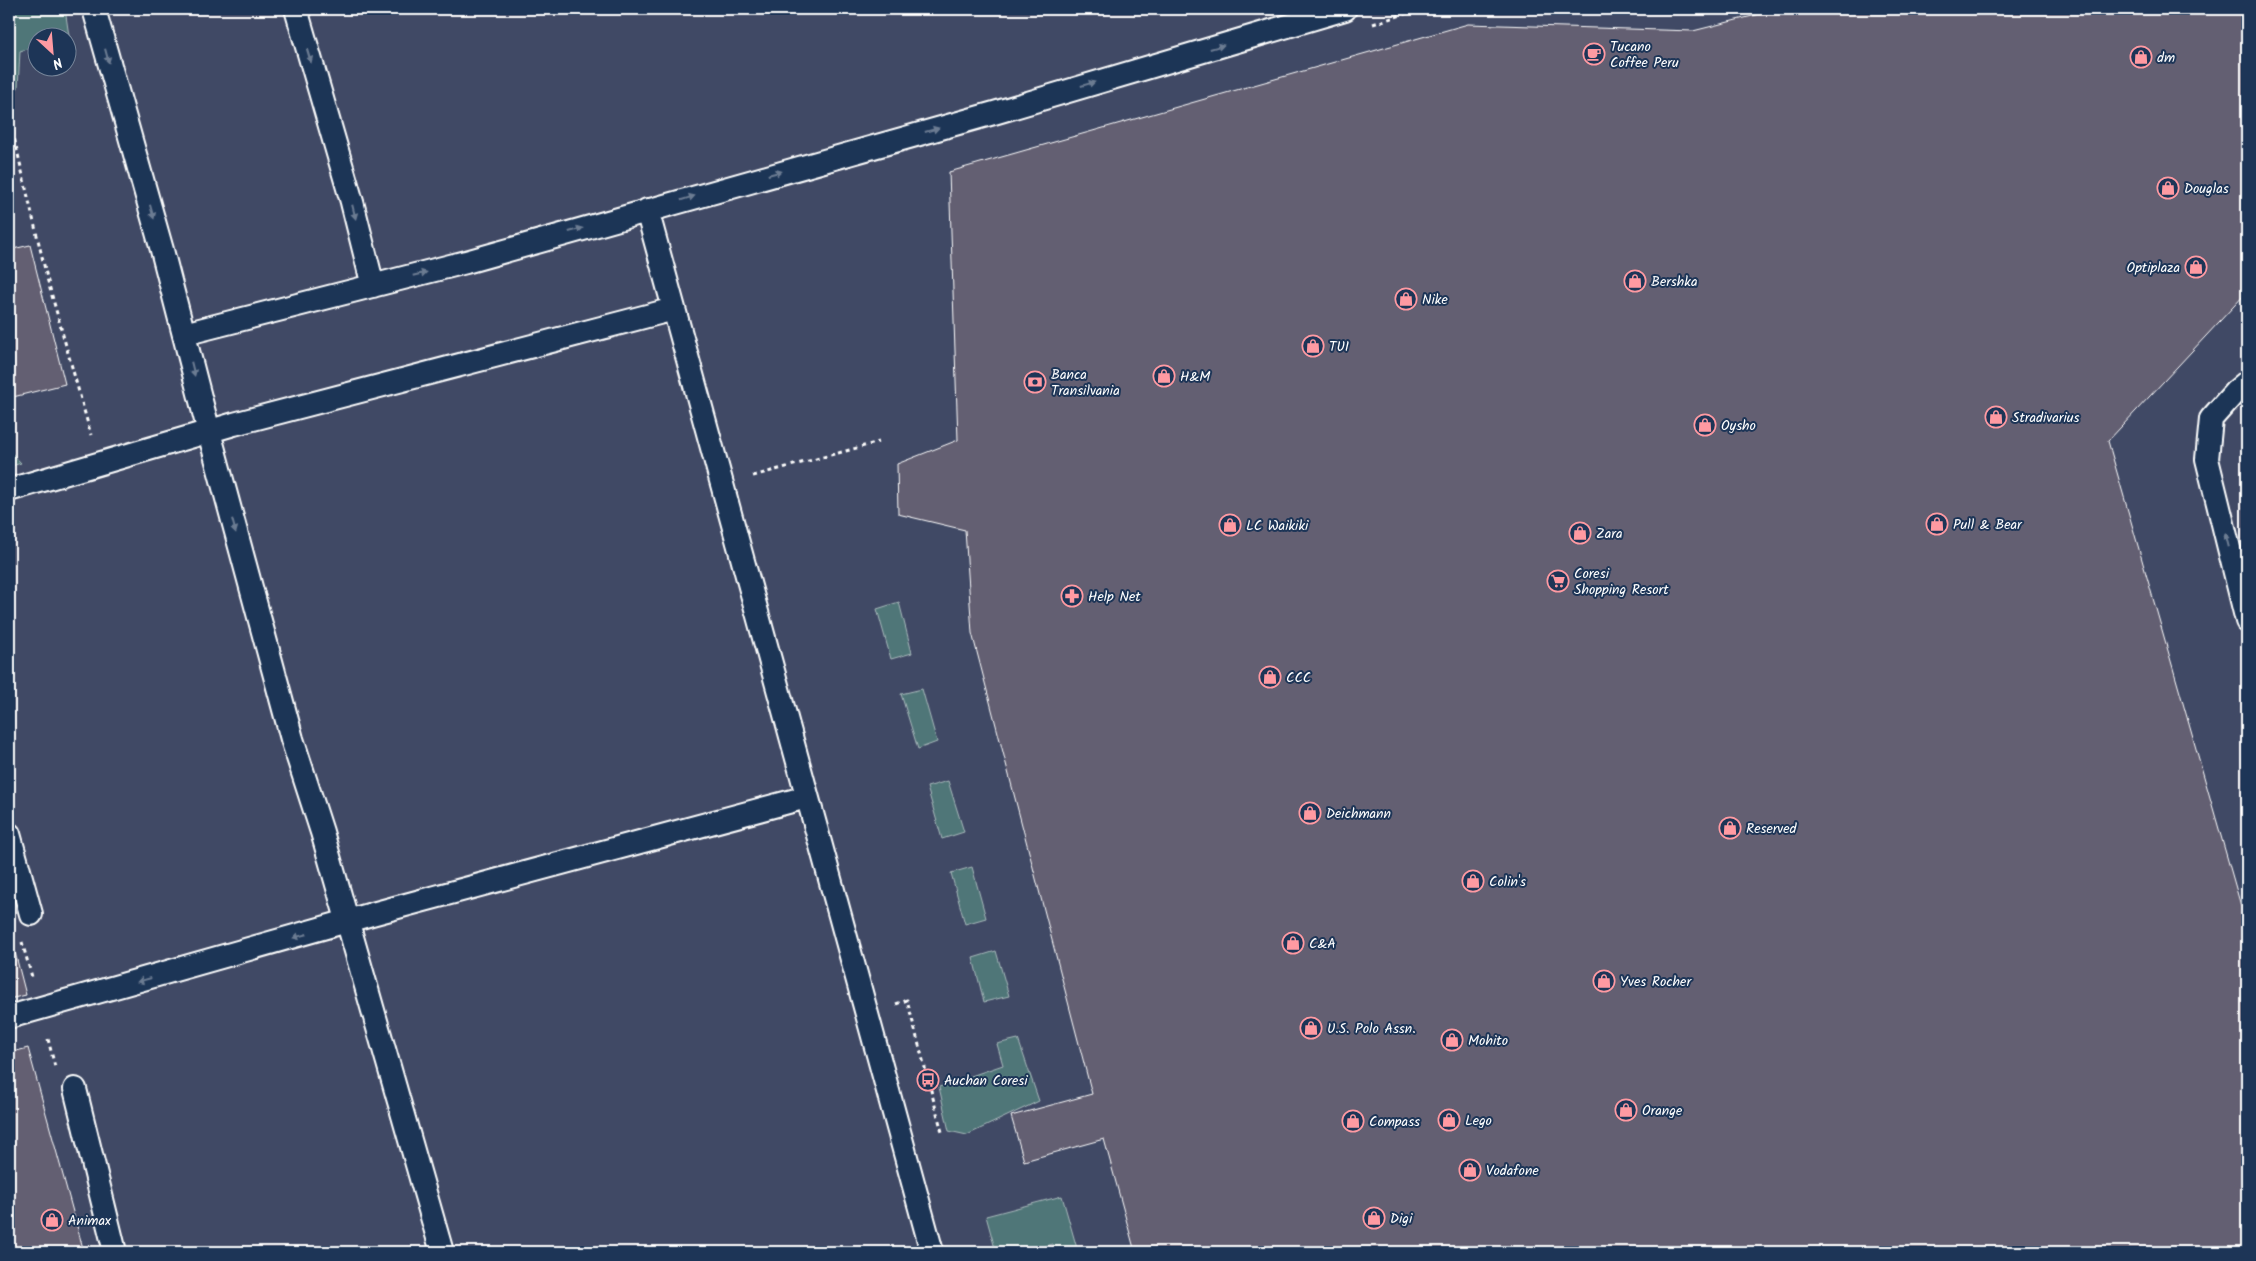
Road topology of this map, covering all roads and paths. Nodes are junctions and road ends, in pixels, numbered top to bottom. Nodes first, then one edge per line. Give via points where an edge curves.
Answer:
1 (94, 9) edge
2 (296, 9) edge
3 (1345, 9) edge
4 (1420, 9) edge
5 (1363, 27) dead end
6 (9, 116) edge
7 (647, 210) junction
8 (372, 286) junction
9 (674, 309) junction
10 (184, 334) junction
11 (2247, 382) edge
12 (209, 432) junction
13 (879, 442) dead end
14 (99, 465) junction
15 (749, 477) dead end
16 (9, 490) edge
17 (2247, 621) edge
18 (807, 797) junction
19 (9, 834) edge
20 (30, 914) dead end
21 (347, 922) junction
22 (866, 1011) junction
23 (9, 1017) edge
24 (75, 1089) dead end
25 (942, 1132) dead end
26 (115, 1252) edge
27 (442, 1252) edge
28 (932, 1252) edge

1 -> 10 lane
2 -> 8 lane via 352,202
7 -> 3 lane via 994,113
4 - 5 path
6 - 14 path via 47,278
8 -> 7 lane
7 - 9 lane
8 - 10 lane
9 - 12 lane
9 - 18 lane
10 -> 12 lane
17 -> 11 lane via 2207,459 2211,419
12 - 14 lane
12 -> 21 lane via 292,739
13 - 15 path
14 - 16 lane
18 - 21 lane
18 - 22 lane
19 - 20 lane
21 -> 23 lane
21 - 27 lane
22 - 25 path via 907,1000
22 - 28 lane
24 - 26 lane

